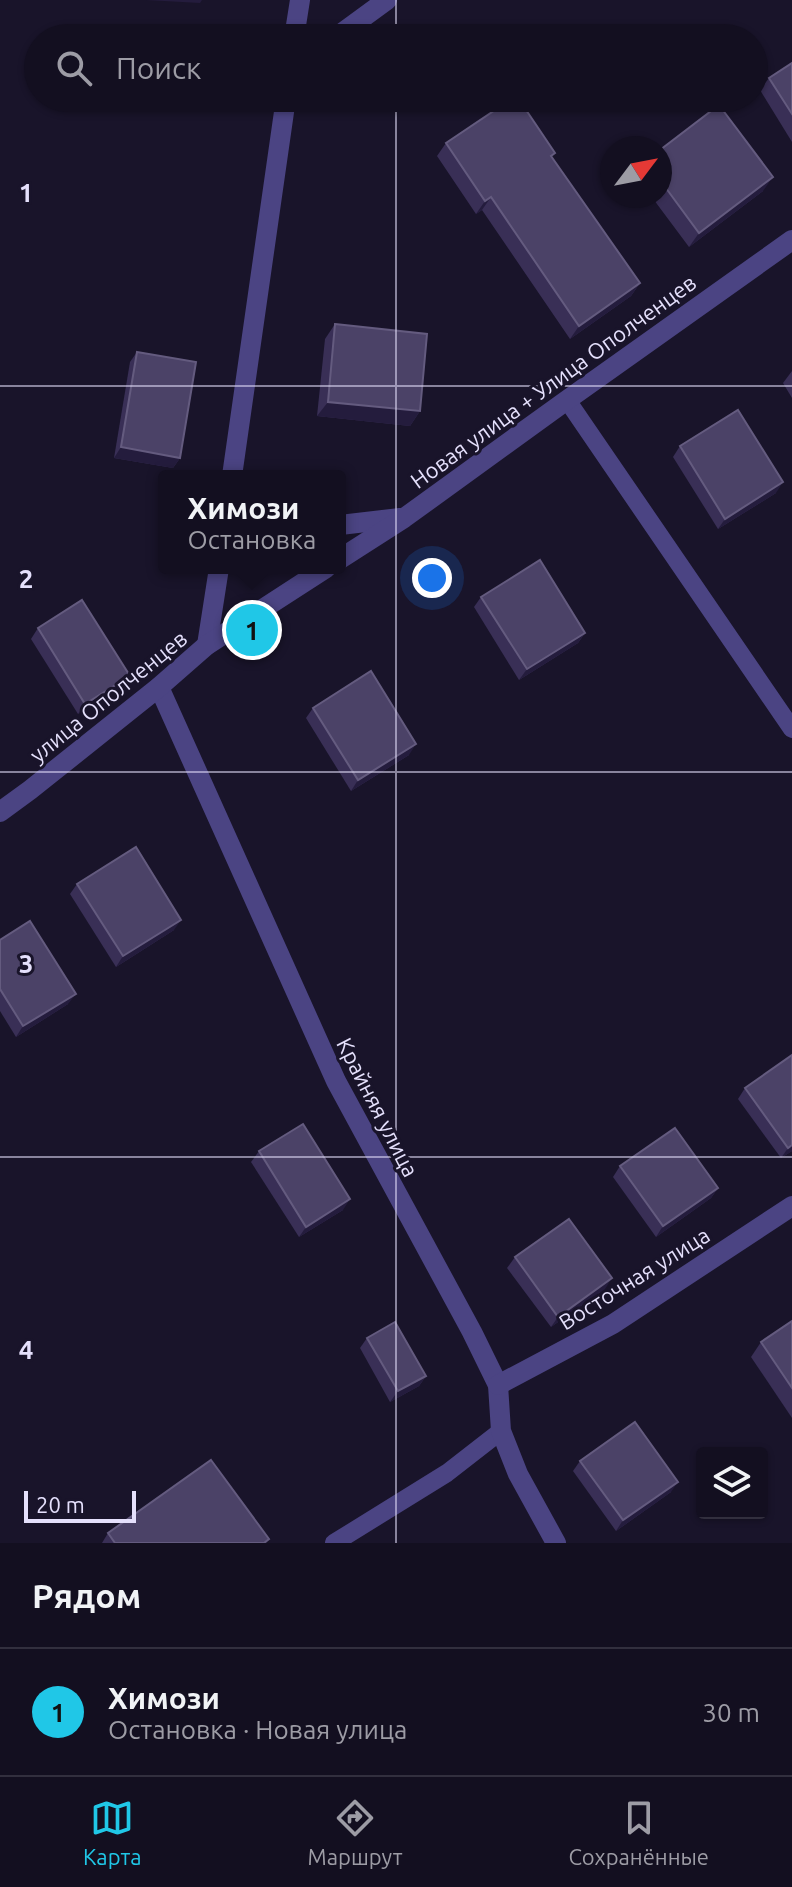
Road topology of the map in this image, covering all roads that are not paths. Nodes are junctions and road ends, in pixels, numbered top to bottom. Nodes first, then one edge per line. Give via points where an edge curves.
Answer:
1 (300, 0) edge
2 (387, 0) edge
3 (296, 24) edge
4 (354, 24) edge
5 (284, 112) edge
6 (792, 240) edge
7 (567, 400) junction
8 (233, 470) edge
9 (404, 518) junction
10 (346, 524) edge
11 (346, 555) edge
12 (218, 574) edge
13 (317, 574) edge
14 (207, 645) junction
15 (159, 687) junction
16 (792, 729) edge
17 (0, 812) edge
18 (792, 1206) edge
19 (498, 1385) junction
20 (501, 1431) junction
21 (334, 1543) edge
22 (556, 1543) edge

1 - 3 street
2 - 4 street
5 - 8 street
6 - 7 street, Новая улица + Улица Ополченцев
7 - 9 street, Новая улица + Улица Ополченцев
7 - 16 lane
9 - 10 street
9 - 11 street, Новая улица + Улица Ополченцев
12 - 14 street
13 - 14 street, улица Ополченцев
14 - 15 street, улица Ополченцев
15 - 17 street, улица Ополченцев
15 - 19 street, Крайняя улица via 336,1081
18 - 19 street, Восточная улица via 613,1324
19 - 20 street, Крайняя улица
20 - 21 lane via 447,1473
20 - 22 street, Крайняя улица

